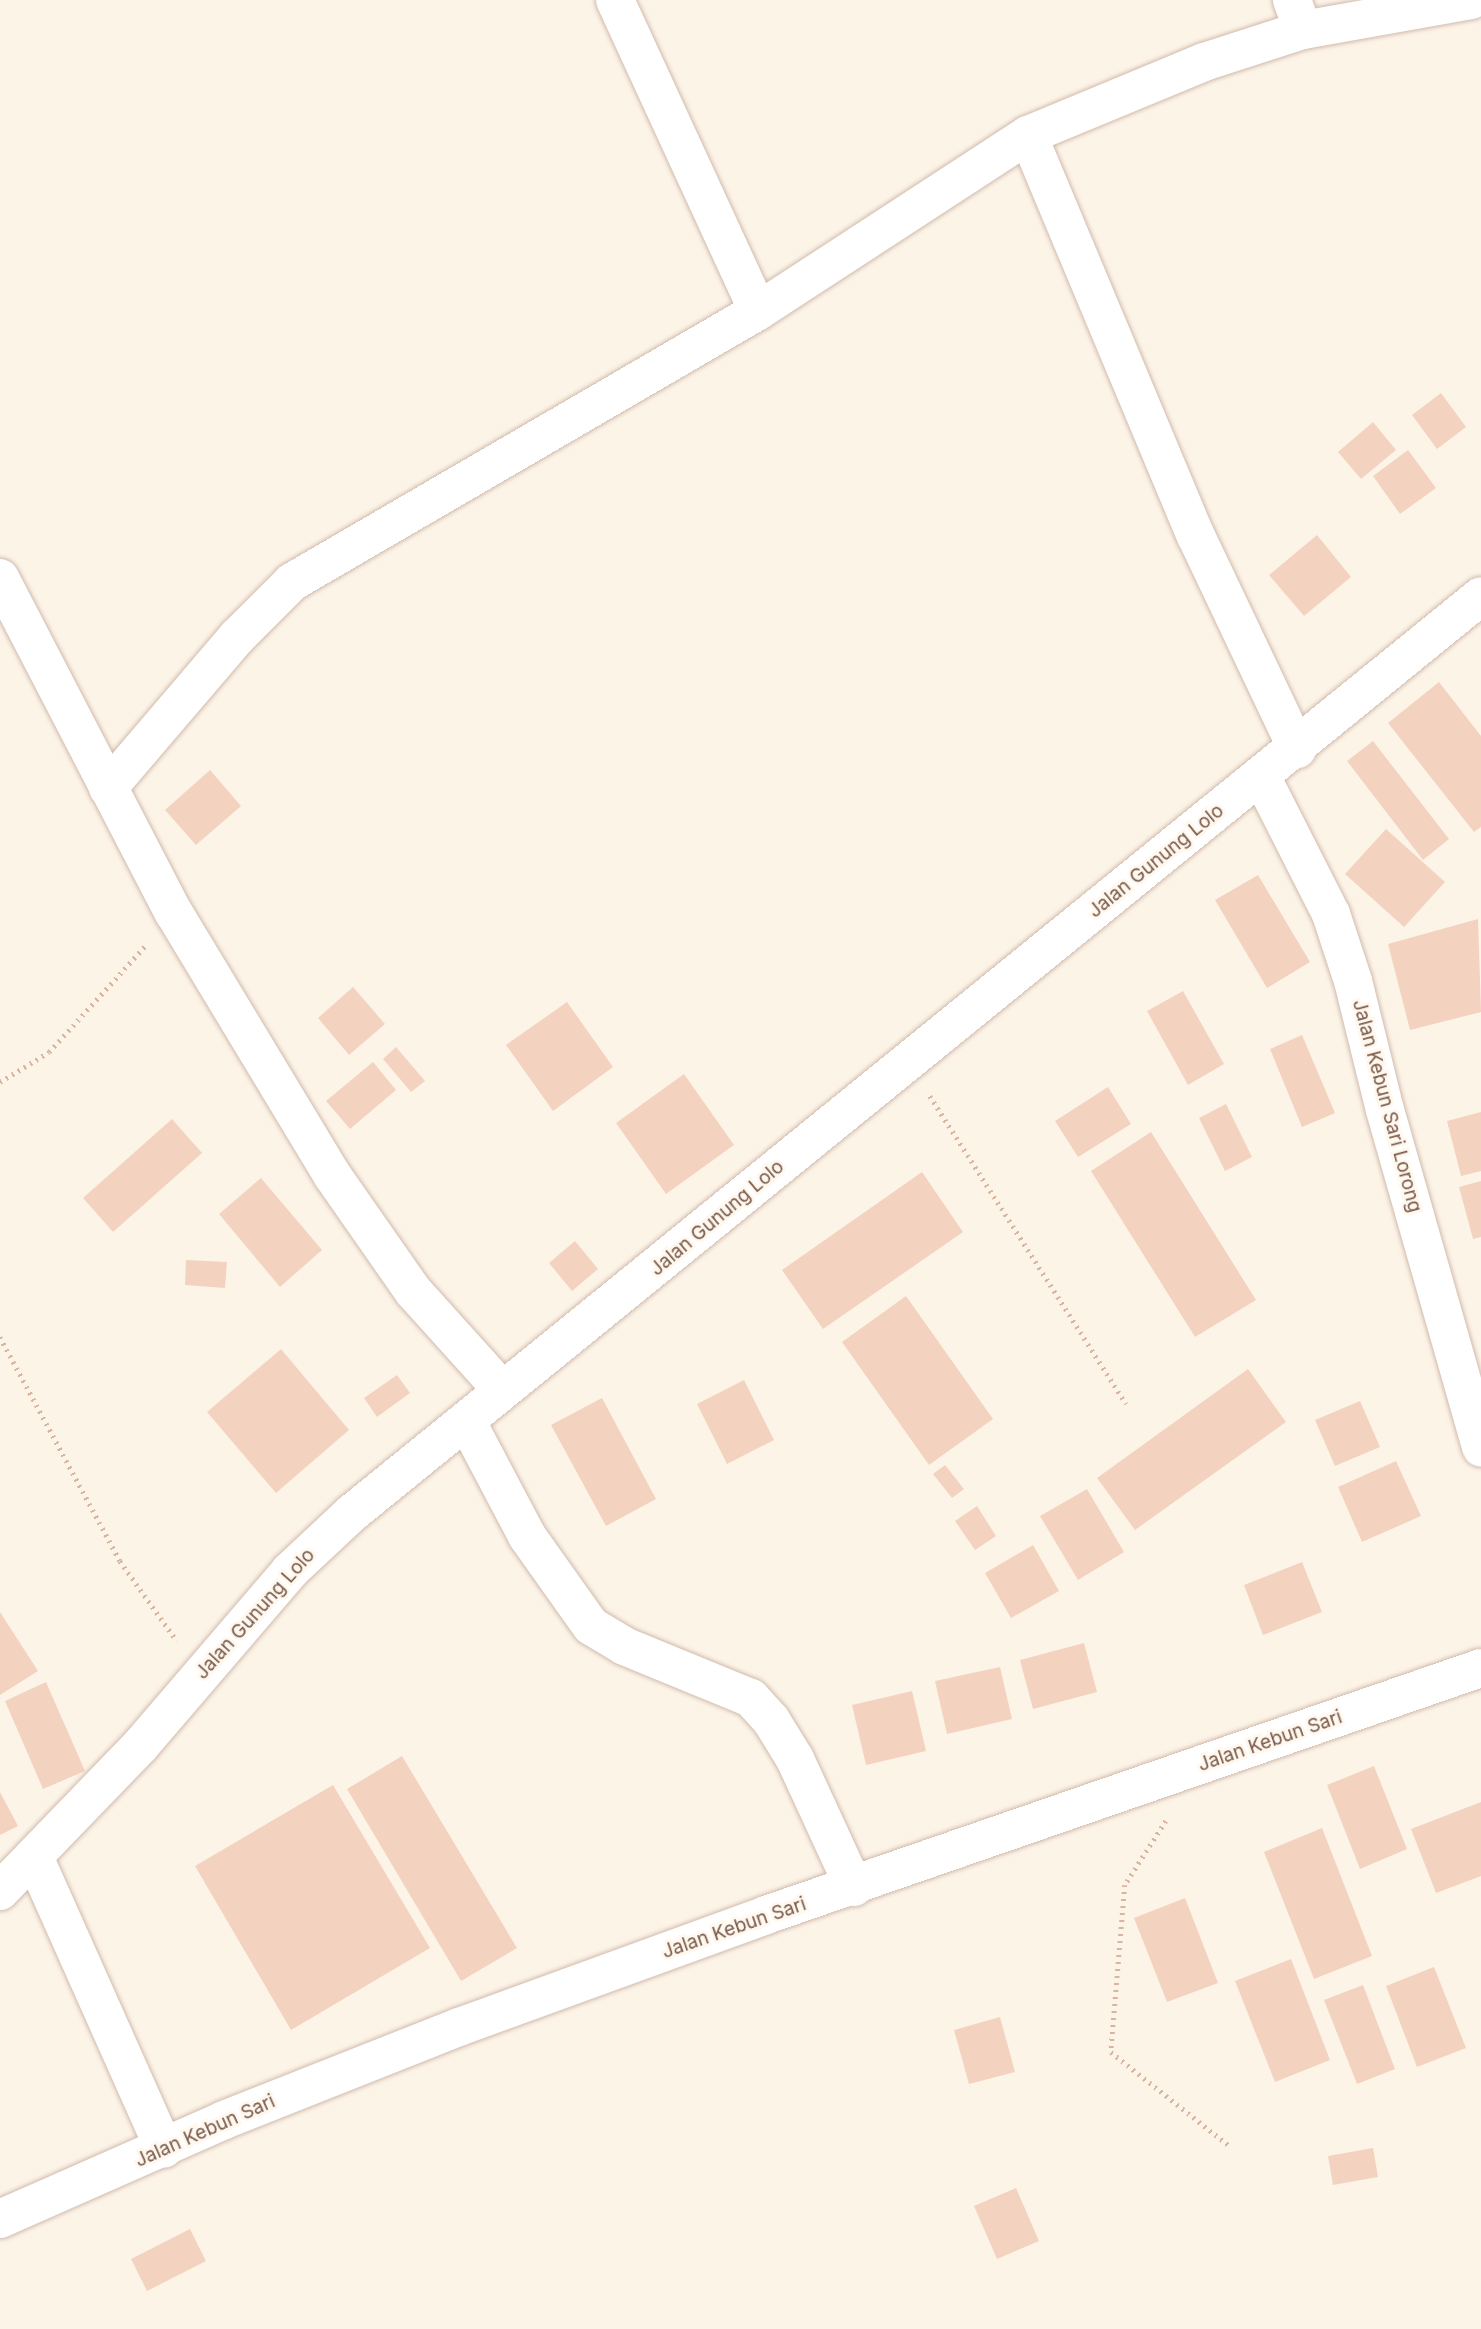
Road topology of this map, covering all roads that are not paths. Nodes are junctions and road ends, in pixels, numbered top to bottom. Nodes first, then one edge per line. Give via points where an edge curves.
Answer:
1 (615, 0) edge
2 (1471, 0) edge
3 (1297, 15) edge
4 (1028, 135) junction
5 (758, 311) junction
6 (0, 578) edge
7 (1481, 596) edge
8 (1297, 749) junction
9 (1261, 776) junction
10 (108, 788) junction
11 (502, 1390) junction
12 (467, 1422) junction
13 (1481, 1448) edge
14 (1481, 1668) edge
15 (35, 1858) junction
16 (854, 1887) junction
17 (0, 1891) edge
18 (164, 2149) junction
19 (0, 2219) edge

1 - 5 street
2 - 3 street
3 - 4 street
4 - 5 street
4 - 8 street via 1196,536
5 - 10 street via 292,582 237,637
6 - 10 street
7 - 8 street, Jalan Gunung Lolo
8 - 9 street, Jalan Gunung Lolo
9 - 11 street, Jalan Gunung Lolo
9 - 13 street, Jalan Kebun Sari Lorong via 1331,914 1353,981
10 - 11 street via 173,913 360,1218 413,1291
11 - 12 street, Jalan Gunung Lolo
12 - 15 street, Jalan Gunung Lolo via 352,1513 290,1571
12 - 16 street via 527,1536 591,1626 624,1646 751,1698 772,1720
14 - 16 street, Jalan Kebun Sari
15 - 17 street, Jalan Gunung Lolo
15 - 18 street
16 - 18 street, Jalan Kebun Sari via 459,2027 224,2120
18 - 19 street, Jalan Kebun Sari

